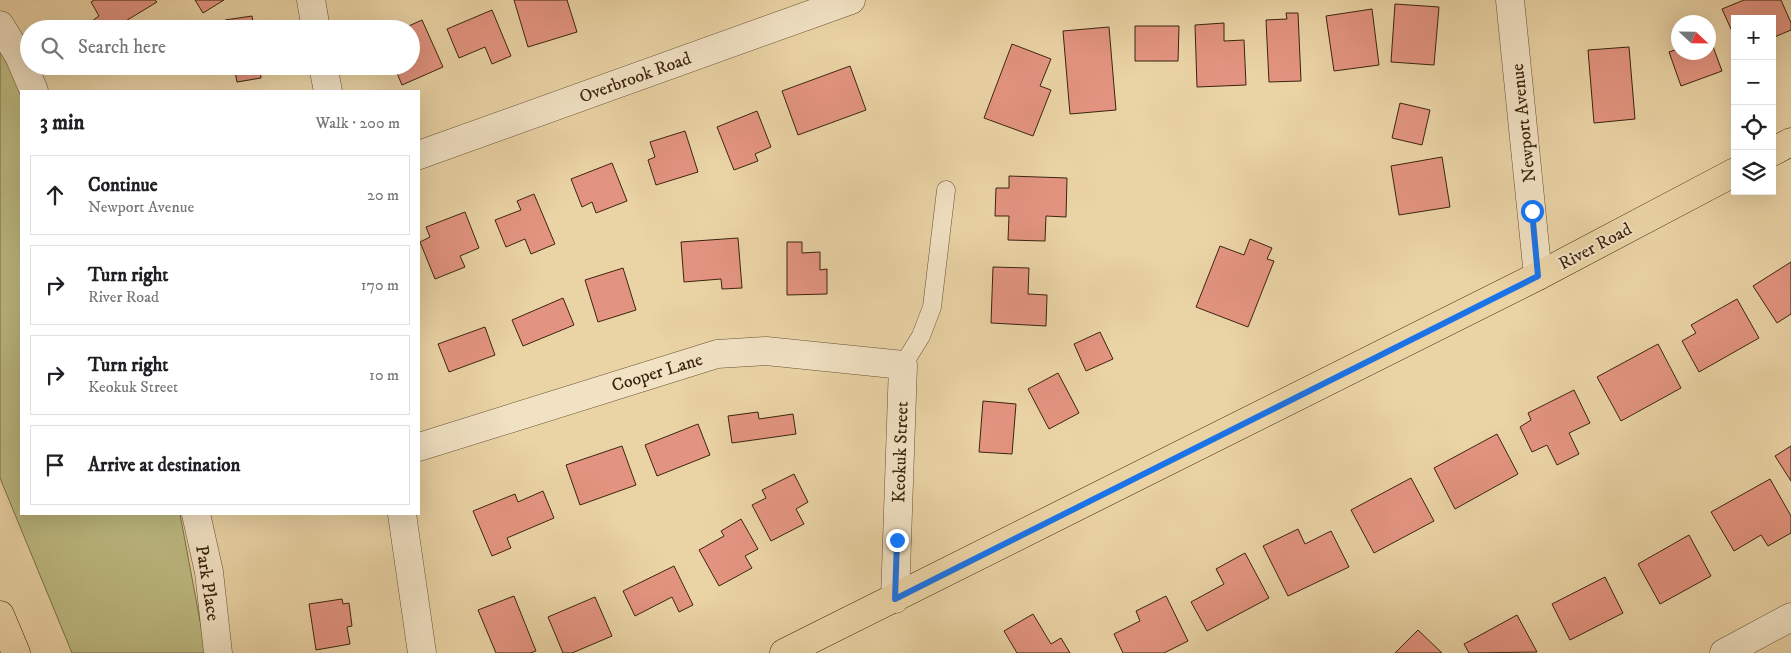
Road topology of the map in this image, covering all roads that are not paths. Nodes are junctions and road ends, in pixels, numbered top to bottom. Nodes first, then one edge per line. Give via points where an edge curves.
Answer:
1 (311, 0) edge
2 (851, 0) edge
3 (1510, 0) edge
4 (314, 20) edge
5 (0, 25) edge
6 (20, 58) edge
7 (27, 75) edge
8 (325, 75) edge
9 (34, 90) edge
10 (328, 90) edge
11 (1791, 142) edge
12 (1776, 150) edge
13 (420, 155) edge
14 (1731, 174) edge
15 (946, 190) dead end
16 (1538, 276) junction
17 (903, 365) junction
18 (420, 447) edge
19 (196, 515) edge
20 (402, 515) edge
21 (895, 599) junction
22 (0, 615) edge
23 (1791, 617) edge
24 (16, 653) edge
25 (218, 653) edge
26 (422, 653) edge
27 (784, 653) edge
28 (1724, 653) edge

1 - 4 street
2 - 13 street, Overbrook Road
3 - 16 street, Newport Avenue
5 - 6 street
7 - 9 street
8 - 10 street
11 - 12 main road
14 - 16 main road, River Road
15 - 17 lane via 932,307 921,336
16 - 21 main road, River Road
17 - 18 street, Cooper Lane via 766,351 716,354
17 - 21 street, Keokuk Street
19 - 25 street, Park Place via 209,572
20 - 26 street
21 - 27 main road, River Road
22 - 24 main road
23 - 28 street

